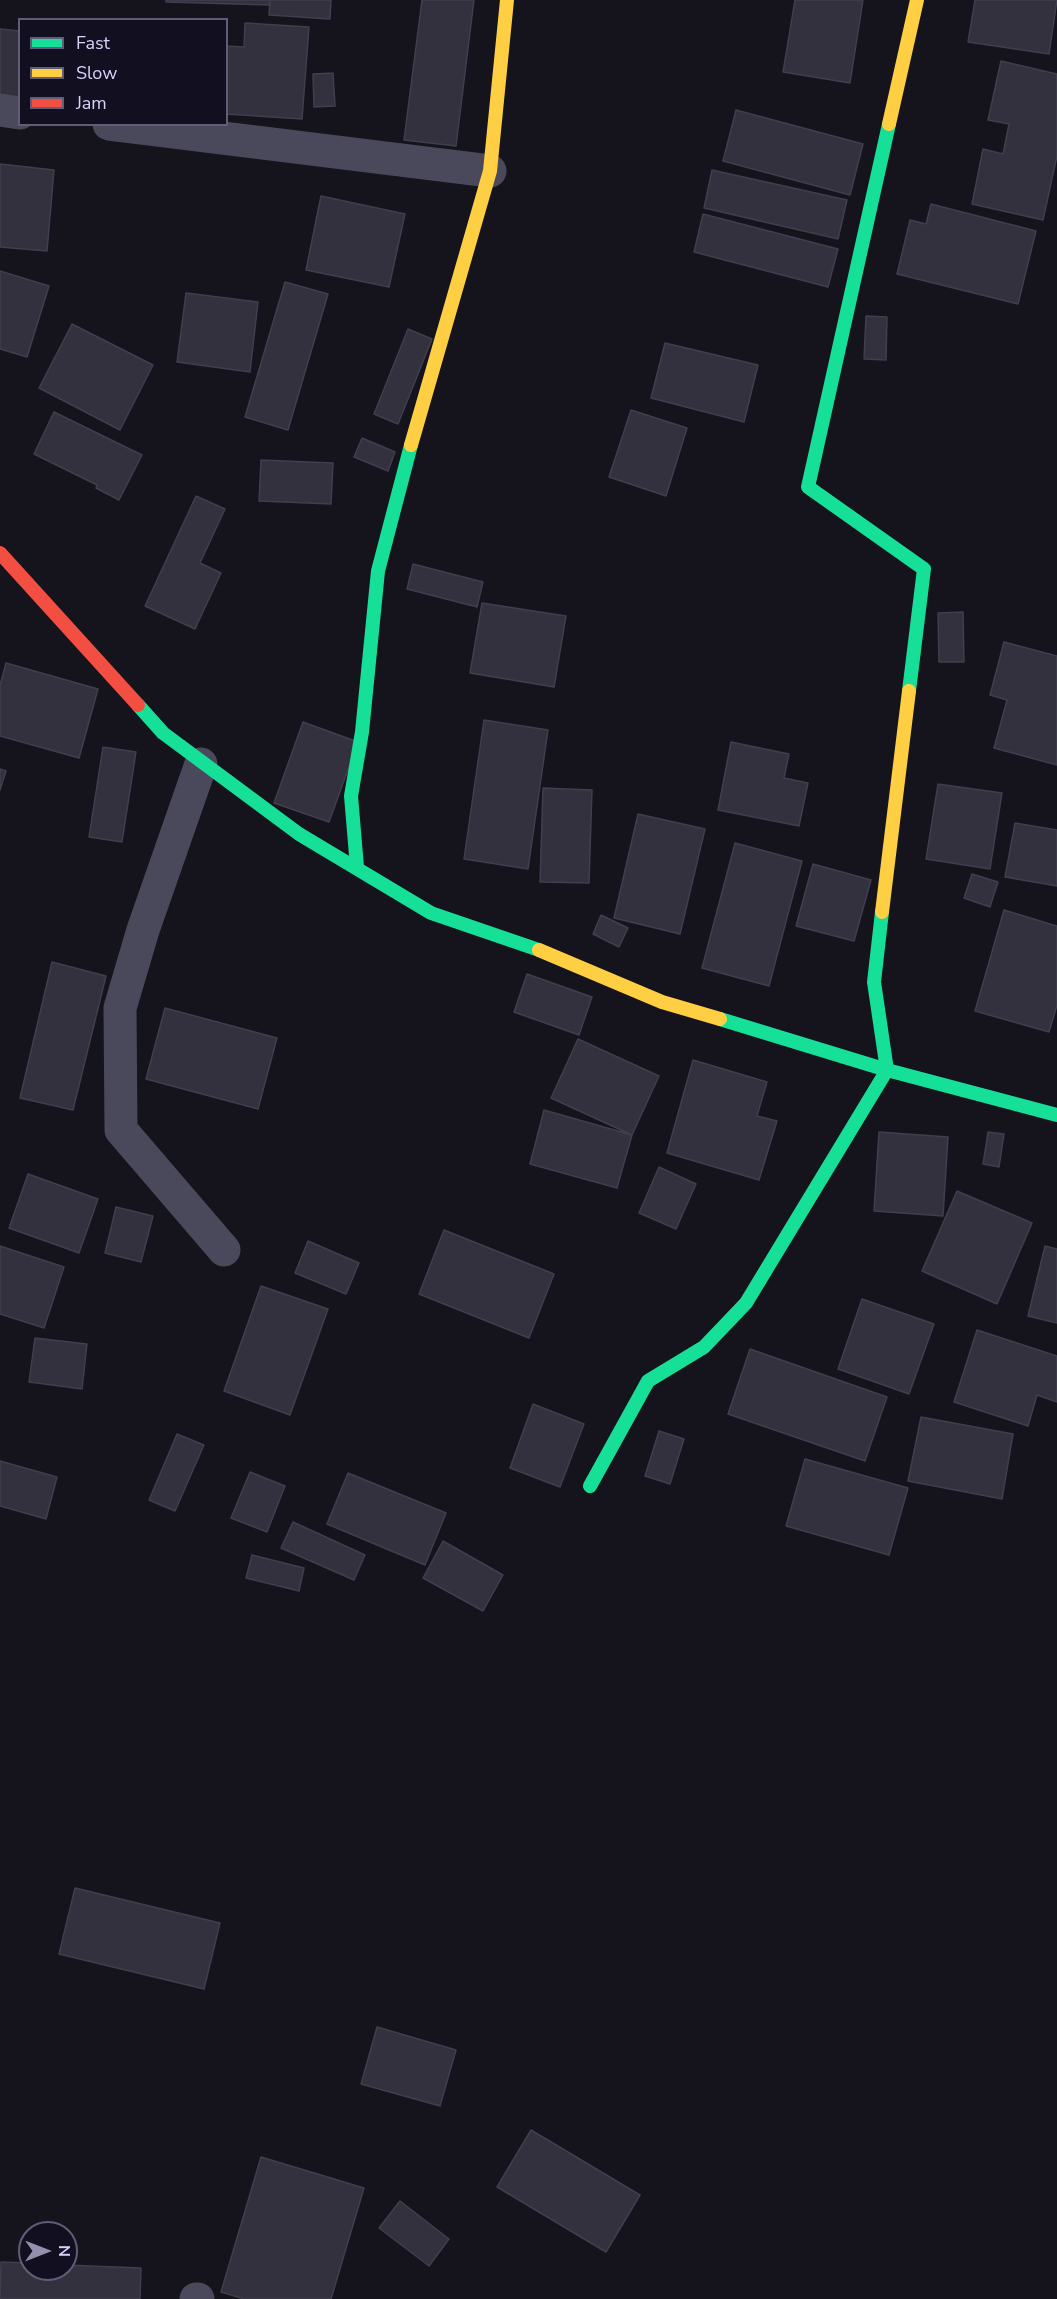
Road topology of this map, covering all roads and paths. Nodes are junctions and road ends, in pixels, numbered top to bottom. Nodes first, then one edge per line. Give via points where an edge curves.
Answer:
1 (507, 0) edge
2 (917, 0) edge
3 (0, 110) edge
4 (18, 112) edge
5 (125, 126) edge
6 (490, 171) junction
7 (0, 553) edge
8 (201, 764) junction
9 (357, 867) junction
10 (887, 1070) junction
11 (1057, 1115) edge
12 (224, 1250) dead end
13 (590, 1486) dead end

1 - 6 street
2 - 10 street via 808,487 924,569 874,982
3 - 4 street
5 - 6 street
6 - 9 street via 378,570 362,732 351,796
7 - 8 street via 163,733
8 - 9 street via 299,834
8 - 12 street via 120,1008 121,1130
9 - 10 street via 430,913 518,941 662,1002
10 - 11 street
10 - 13 street via 746,1303 704,1347 648,1381

